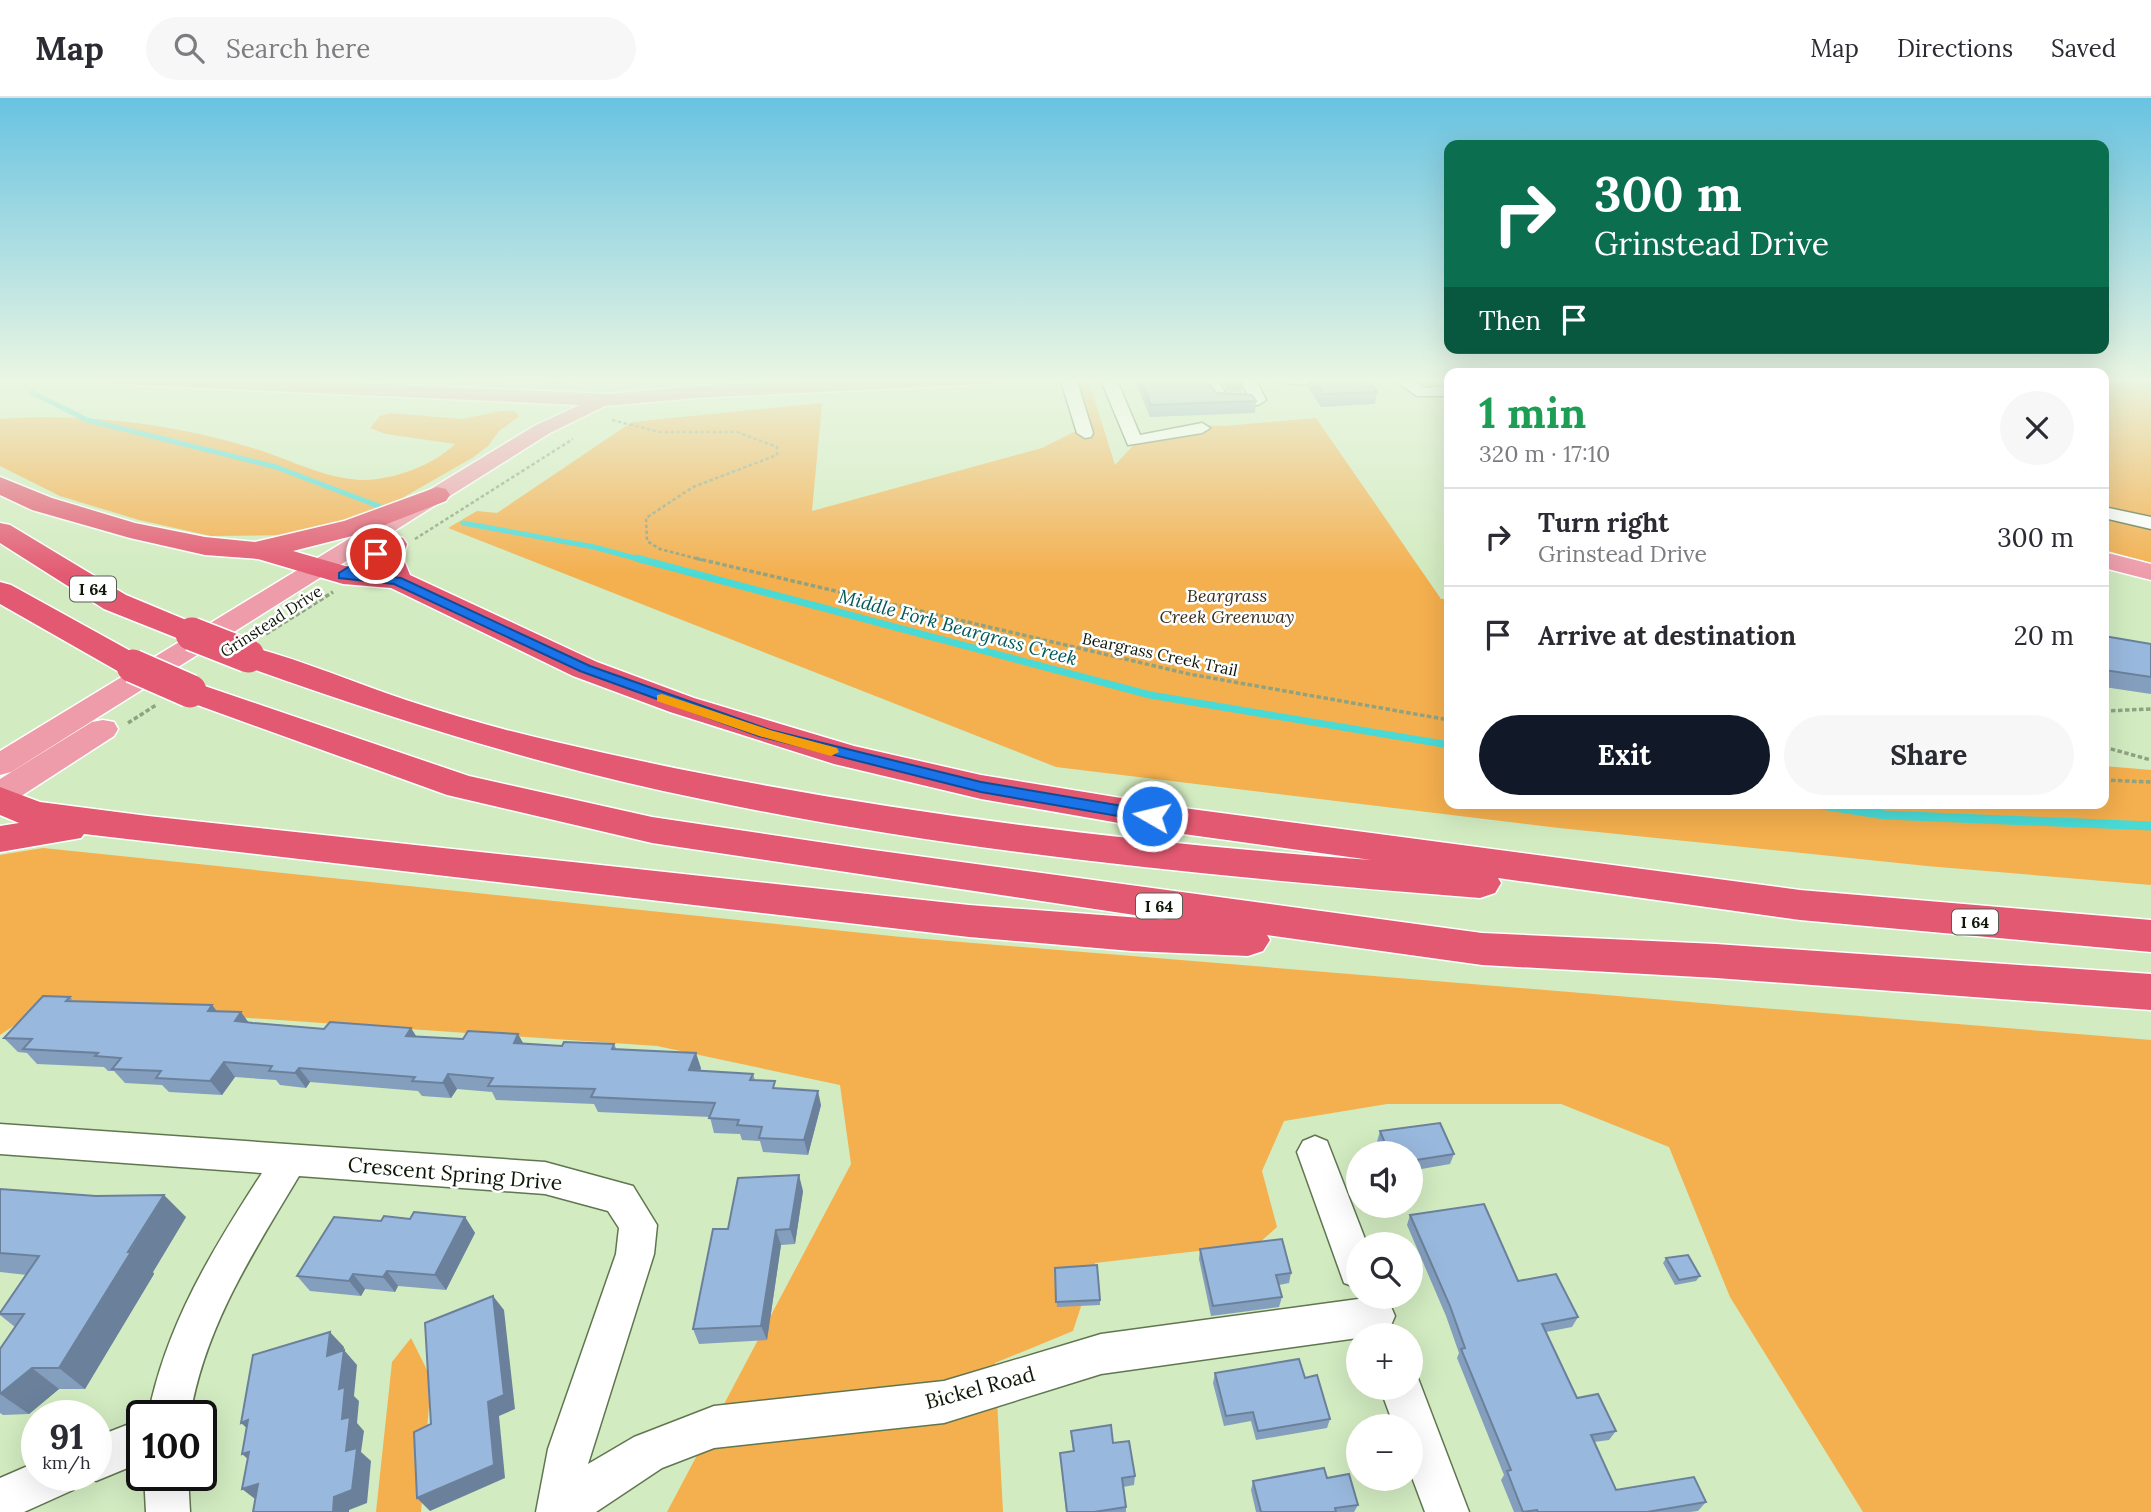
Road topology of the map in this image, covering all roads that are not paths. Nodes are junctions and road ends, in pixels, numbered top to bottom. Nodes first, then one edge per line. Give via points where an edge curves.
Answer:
1 (520, 444) edge
2 (554, 444) edge
3 (0, 485) edge
4 (437, 495) junction
5 (2109, 514) edge
6 (2151, 523) edge
7 (0, 531) edge
8 (247, 550) junction
9 (400, 556) junction
10 (2109, 561) edge
11 (331, 572) junction
12 (2151, 572) edge
13 (0, 591) edge
14 (0, 765) edge
15 (0, 794) edge
16 (0, 800) edge
17 (113, 825) junction
18 (0, 839) edge
19 (1800, 905) junction
20 (2151, 936) edge
21 (1482, 949) junction
22 (2151, 992) edge
23 (0, 1139) edge
24 (1315, 1153) dead end
25 (290, 1160) junction
26 (1346, 1237) edge
27 (1375, 1316) edge
28 (174, 1400) edge
29 (1405, 1400) edge
30 (21, 1491) edge
31 (166, 1491) edge
32 (0, 1500) edge
33 (167, 1512) edge
34 (561, 1512) edge
35 (1447, 1512) edge

1 - 4 main road, Grinstead Drive
2 - 9 main road, Grinstead Drive
3 - 8 highway via 88,519 178,541
4 - 8 highway via 352,530
4 - 11 main road, Grinstead Drive
5 - 6 street
7 - 19 highway, I 64, bridge via 115,601 347,694 548,752 709,788 867,817 1170,856
8 - 11 highway
9 - 11 highway
9 - 19 highway via 585,668 682,705 847,756 981,787 1176,820
10 - 12 main road
11 - 14 main road, Grinstead Drive
11 - 15 main road, Grinstead Drive
13 - 21 highway, I 64, bridge via 133,666 190,691 460,786 652,830
16 - 17 highway via 33,814
17 - 18 highway
17 - 21 highway via 969,921 1144,936
19 - 20 highway, I 64
21 - 22 highway, I 64
23 - 25 street, Crescent Spring Drive
24 - 26 street
25 - 28 street via 215,1280
25 - 34 street, Crescent Spring Drive via 545,1178 620,1198 638,1225 635,1254 569,1449
27 - 34 street, Bickel Road via 1101,1354 944,1402 714,1427 649,1452 592,1486
29 - 35 street
30 - 32 street
31 - 33 street

